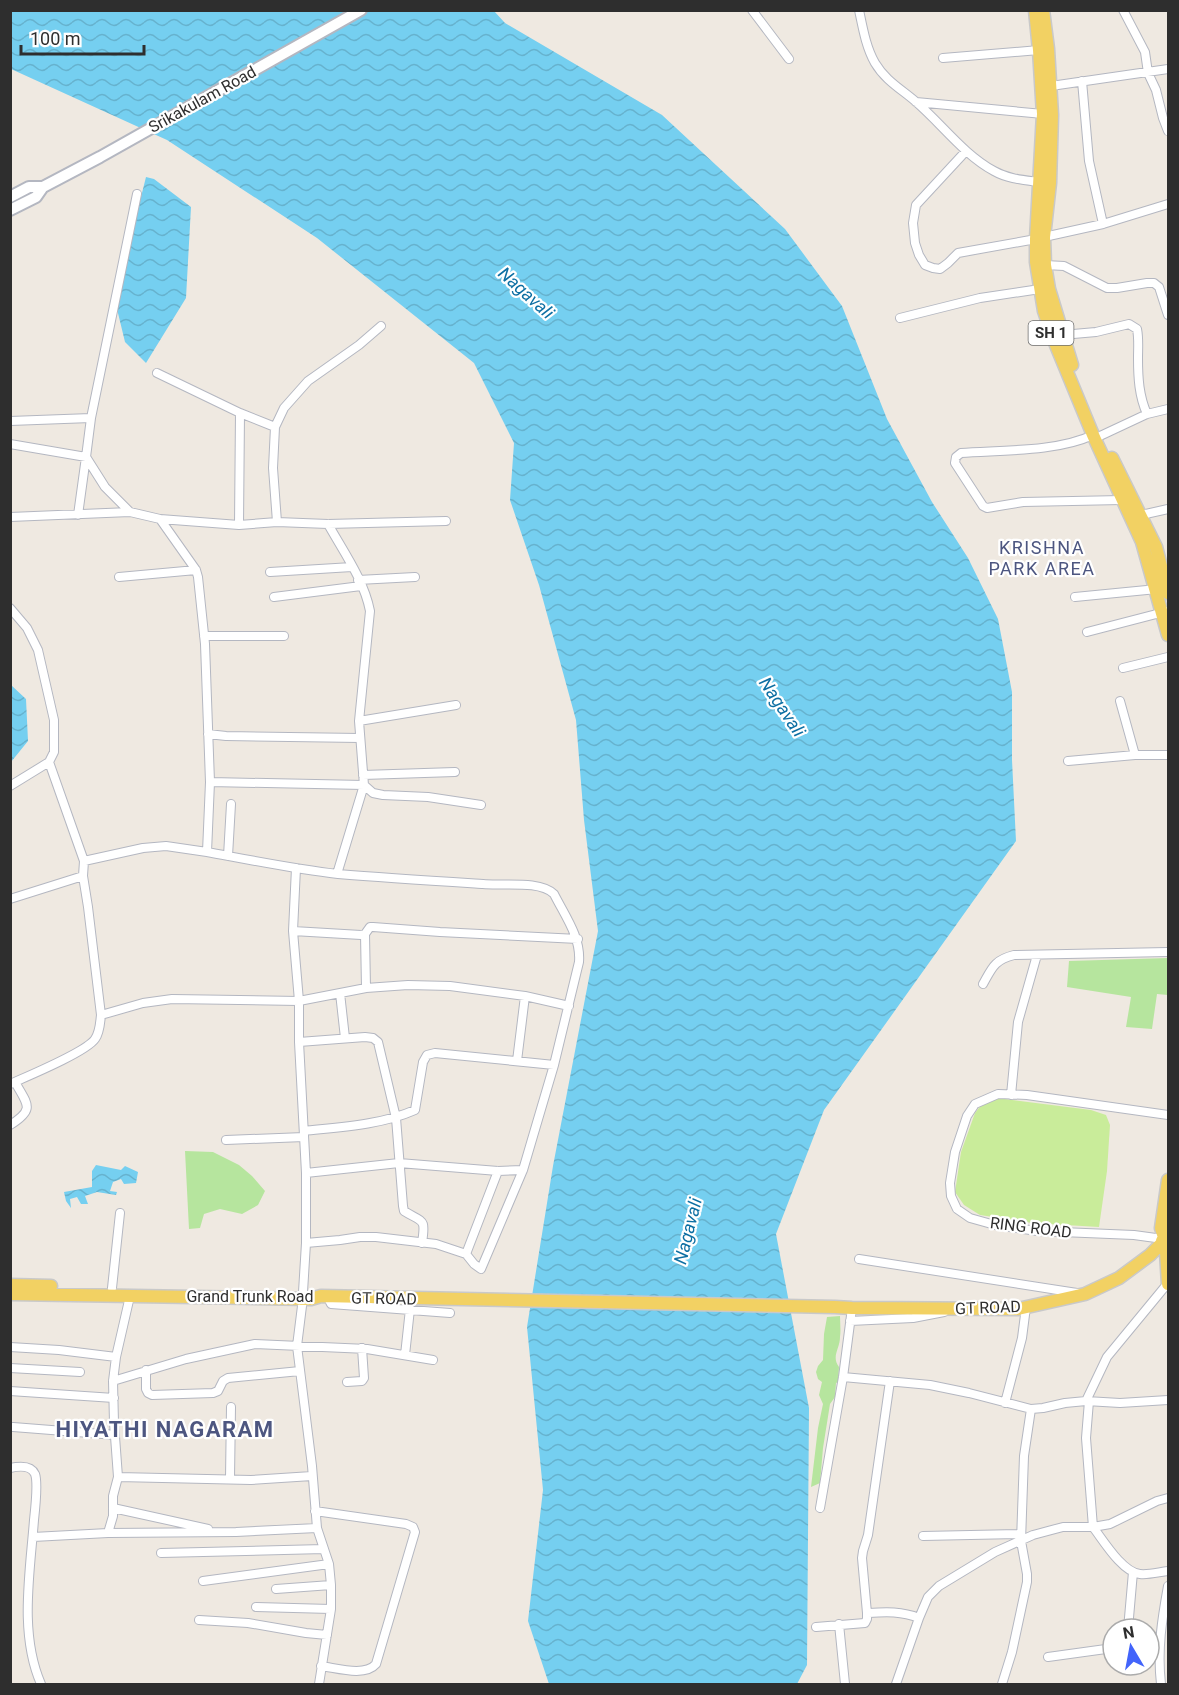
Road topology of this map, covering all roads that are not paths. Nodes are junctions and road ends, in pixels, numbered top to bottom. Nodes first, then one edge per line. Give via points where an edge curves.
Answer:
1 (361, 10) edge
2 (752, 10) edge
3 (859, 10) edge
4 (1035, 10) edge
5 (1043, 10) edge
6 (1123, 10) edge
7 (1039, 50) junction
8 (943, 58) dead end
9 (789, 59) dead end
10 (1168, 69) edge
11 (1148, 73) junction
12 (1082, 81) junction
13 (1051, 86) junction
14 (916, 102) junction
15 (1043, 114) junction
16 (1168, 131) edge
17 (966, 150) junction
18 (1039, 182) junction
19 (43, 187) junction
20 (137, 194) dead end
21 (10, 197) edge
22 (1168, 204) edge
23 (10, 210) edge
24 (1103, 224) junction
25 (1040, 238) junction
26 (1045, 265) junction
27 (1040, 289) junction
28 (1168, 315) edge
29 (900, 318) dead end
30 (381, 326) dead end
31 (1062, 335) junction
32 (157, 373) dead end
33 (1168, 410) edge
34 (240, 413) junction
35 (1147, 414) junction
36 (91, 418) junction
37 (10, 421) edge
38 (276, 427) junction
39 (1096, 435) junction
40 (10, 444) edge
41 (86, 457) junction
42 (1122, 500) junction
43 (1168, 509) edge
44 (130, 512) junction
45 (78, 515) junction
46 (1141, 515) junction
47 (10, 517) edge
48 (160, 519) junction
49 (446, 521) dead end
50 (277, 522) junction
51 (328, 524) junction
52 (239, 525) junction
53 (351, 567) junction
54 (196, 570) junction
55 (270, 572) dead end
56 (119, 578) dead end
57 (416, 578) dead end
58 (360, 583) junction
59 (1165, 589) edge
60 (274, 597) dead end
61 (1075, 597) dead end
62 (10, 608) edge
63 (1165, 612) edge
64 (1088, 632) dead end
65 (1168, 634) edge
66 (204, 636) junction
67 (284, 636) dead end
68 (1168, 657) edge
69 (1123, 668) dead end
70 (1120, 701) dead end
71 (456, 705) dead end
72 (359, 721) junction
73 (208, 734) junction
74 (360, 738) junction
75 (1135, 755) junction
76 (1168, 755) edge
77 (1068, 761) dead end
78 (49, 762) junction
79 (455, 772) dead end
80 (363, 775) junction
81 (210, 782) junction
82 (364, 785) junction
83 (10, 786) edge
84 (231, 804) dead end
85 (481, 806) dead end
86 (207, 852) junction
87 (228, 856) junction
88 (84, 861) junction
89 (296, 868) junction
90 (337, 874) junction
91 (83, 876) junction
92 (10, 899) edge
93 (293, 931) junction
94 (365, 934) junction
95 (578, 939) junction
96 (1168, 952) edge
97 (1037, 955) junction
98 (983, 984) dead end
99 (366, 988) junction
100 (340, 993) junction
101 (525, 996) junction
102 (299, 1001) junction
103 (569, 1006) junction
104 (101, 1015) junction
105 (345, 1038) junction
106 (299, 1042) junction
107 (517, 1061) junction
108 (554, 1065) junction
109 (13, 1083) edge
110 (1011, 1095) junction
111 (1168, 1115) edge
112 (396, 1118) junction
113 (10, 1125) edge
114 (304, 1134) junction
115 (226, 1140) dead end
116 (399, 1163) junction
117 (523, 1170) junction
118 (498, 1171) junction
119 (306, 1173) junction
120 (1168, 1180) edge
121 (120, 1213) dead end
122 (306, 1243) junction
123 (422, 1243) junction
124 (1165, 1245) edge
125 (466, 1254) junction
126 (859, 1259) dead end
127 (1168, 1284) edge
128 (10, 1285) edge
129 (112, 1288) junction
130 (10, 1294) edge
131 (1085, 1294) junction
132 (303, 1295) junction
133 (130, 1296) junction
134 (324, 1296) junction
135 (1026, 1307) junction
136 (852, 1308) junction
137 (410, 1309) junction
138 (960, 1309) junction
139 (450, 1313) dead end
140 (850, 1322) junction
141 (297, 1346) junction
142 (10, 1347) edge
143 (362, 1348) junction
144 (405, 1355) junction
145 (116, 1357) junction
146 (433, 1360) dead end
147 (10, 1368) edge
148 (146, 1370) junction
149 (300, 1371) junction
150 (80, 1372) dead end
151 (843, 1377) junction
152 (113, 1381) junction
153 (890, 1381) junction
154 (347, 1382) dead end
155 (10, 1390) edge
156 (114, 1398) junction
157 (1168, 1400) edge
158 (1088, 1401) junction
159 (1005, 1402) junction
160 (231, 1407) dead end
161 (1031, 1409) junction
162 (13, 1427) dead end
163 (115, 1435) junction
164 (10, 1468) edge
165 (312, 1476) junction
166 (118, 1478) junction
167 (230, 1478) junction
168 (1168, 1498) edge
169 (113, 1508) junction
170 (820, 1508) dead end
171 (315, 1511) junction
172 (1093, 1527) junction
173 (317, 1528) junction
174 (223, 1532) junction
175 (108, 1533) junction
176 (923, 1536) dead end
177 (33, 1537) junction
178 (1021, 1538) junction
179 (324, 1549) junction
180 (161, 1553) dead end
181 (329, 1564) junction
182 (1168, 1571) edge
183 (1133, 1572) junction
184 (203, 1581) dead end
185 (332, 1585) junction
186 (1168, 1586) edge
187 (276, 1589) dead end
188 (256, 1607) dead end
189 (331, 1609) junction
190 (867, 1613) junction
191 (1129, 1617) edge
192 (919, 1618) junction
193 (199, 1620) dead end
194 (839, 1624) junction
195 (816, 1627) dead end
196 (327, 1635) junction
197 (1101, 1650) edge
198 (1048, 1657) dead end
199 (321, 1666) junction
200 (41, 1684) edge
201 (319, 1684) edge
202 (845, 1684) edge
203 (896, 1684) edge
204 (1002, 1684) edge
205 (1161, 1684) edge

1 - 19 main road, Srikakulam Road
2 - 9 street
3 - 14 street via 876,64 888,80
4 - 7 main road, SH 1
5 - 13 main road, SH 1
6 - 11 street via 1145,52
7 - 8 street
7 - 15 main road, SH 1
10 - 11 street
11 - 12 street
11 - 16 street
12 - 13 street
12 - 24 street via 1089,161
13 - 25 main road, SH 1 via 1050,183
14 - 15 street
14 - 17 street
15 - 18 main road, SH 1
17 - 18 street via 994,171
17 - 25 street via 916,205 915,243 925,264 940,268 958,253
18 - 25 main road, SH 1
19 - 21 main road, Srikakulam Road via 29,187
19 - 23 main road, Srikakulam Road via 36,196
20 - 36 street
22 - 24 street
24 - 25 street
25 - 26 main road, SH 1
25 - 27 main road, SH 1 via 1036,262
26 - 28 street via 1064,266 1107,288 1154,283
26 - 31 main road, SH 1
27 - 29 street via 980,298
27 - 39 main road, SH 1 via 1053,338
30 - 38 street via 308,381 284,408
31 - 35 street via 1129,324 1137,329 1138,378
31 - 39 main road, SH 1
32 - 34 street
33 - 35 street
34 - 38 street
34 - 52 street
35 - 39 street
36 - 37 street
36 - 41 street
38 - 50 street via 273,468
39 - 42 main road, SH 1
39 - 42 street via 1045,447 961,453 955,463 987,508 1023,502
39 - 46 main road, SH 1
40 - 41 street
41 - 44 street via 105,487
41 - 45 street
42 - 59 main road, SH 1
43 - 46 street
44 - 45 street
44 - 48 street
45 - 47 street
46 - 59 main road, SH 1 via 1156,547
48 - 52 street
48 - 54 street
49 - 51 street
50 - 51 street
50 - 52 street
51 - 53 street
53 - 55 street
53 - 58 street
54 - 56 street
54 - 66 street
57 - 58 street
58 - 60 street
58 - 72 street via 370,610
59 - 61 street
59 - 63 main road, SH 1
62 - 78 street via 27,628 38,650 54,720 54,752
63 - 64 street
63 - 65 main road, SH 1
66 - 67 street
66 - 73 street
68 - 69 street
70 - 75 street
71 - 72 street
72 - 74 street
73 - 74 street
73 - 81 street
74 - 80 street
75 - 76 street
75 - 77 street
78 - 83 street
78 - 88 street
79 - 80 street
80 - 82 street
81 - 82 street
81 - 86 street
82 - 85 street via 383,795 428,797
82 - 90 street
84 - 87 street
86 - 87 street
86 - 88 street via 166,846
87 - 89 street
88 - 91 street
89 - 90 street
89 - 93 street
90 - 95 street via 540,886 554,894
91 - 92 street
91 - 104 street
93 - 94 street
93 - 102 street
94 - 95 street via 373,927
94 - 99 street
95 - 103 street via 579,962
96 - 97 street
97 - 98 street via 1003,958
97 - 110 street via 1017,1022
99 - 100 street
99 - 101 street via 450,986
100 - 102 street
100 - 105 street
101 - 103 street
101 - 107 street
102 - 104 street via 172,999
102 - 106 street
103 - 108 street
104 - 109 street via 99,1032 88,1045
105 - 106 street
105 - 112 street via 373,1038 378,1042
106 - 114 street
107 - 108 street
107 - 112 street via 427,1055 415,1110
108 - 117 street
109 - 113 street via 27,1109
110 - 111 street, RING ROAD
110 - 124 street, RING ROAD via 998,1094 975,1104 967,1116 950,1183 957,1209 970,1218 995,1225 1134,1235
112 - 114 street
112 - 116 street
114 - 115 street
114 - 119 street
116 - 118 street
116 - 119 street
116 - 123 street via 404,1211 424,1224
117 - 118 street
117 - 125 street via 481,1269
118 - 125 street
119 - 122 street
120 - 124 main road via 1161,1228
121 - 129 street
122 - 123 street via 360,1237
122 - 132 street
123 - 125 street
124 - 127 main road
124 - 131 main road, GT ROAD via 1119,1278
126 - 131 street
127 - 158 street via 1107,1357
128 - 129 main road, Grand Trunk Road
129 - 132 main road, Grand Trunk Road
130 - 133 main road, Grand Trunk Road
131 - 135 main road, GT ROAD
132 - 133 main road, Grand Trunk Road
132 - 134 main road, Grand Trunk Road
132 - 141 street
133 - 145 street
134 - 136 main road, GT ROAD
134 - 137 street via 331,1304
135 - 138 main road, GT ROAD
135 - 159 street
136 - 138 main road, GT ROAD
136 - 140 street
137 - 139 street
137 - 144 street
138 - 140 street via 913,1318
140 - 151 street
141 - 143 street
141 - 148 street via 255,1344
141 - 149 street
142 - 145 street
143 - 144 street
143 - 154 street via 364,1378
144 - 146 street
145 - 152 street
147 - 150 street
148 - 149 street via 146,1389 152,1395 213,1393 228,1378
148 - 152 street
149 - 165 street
151 - 153 street
151 - 170 street
152 - 156 street
153 - 159 street via 930,1385
153 - 190 street via 863,1551
155 - 156 street
156 - 163 street
157 - 158 street
158 - 161 street
158 - 172 street via 1086,1438
159 - 161 street
160 - 167 street
161 - 178 street via 1024,1456
162 - 163 street
163 - 166 street
164 - 177 street via 23,1467 36,1476
165 - 167 street
165 - 171 street
166 - 167 street
166 - 169 street
168 - 172 street via 1110,1524
169 - 174 street
169 - 175 street
171 - 173 street
171 - 199 street via 405,1524 413,1527 414,1532 376,1664 364,1671
172 - 178 street via 1063,1527
172 - 183 street via 1114,1556
173 - 174 street
173 - 179 street
174 - 175 street
175 - 177 street
176 - 178 street
177 - 200 street via 27,1599 31,1644
178 - 192 street via 939,1586 928,1597
178 - 204 street via 1027,1582
179 - 180 street
179 - 181 street
181 - 184 street
181 - 185 street
182 - 183 street
183 - 191 street
185 - 187 street
185 - 189 street
186 - 205 street via 1160,1631
188 - 189 street
189 - 196 street
190 - 192 street via 897,1612
190 - 194 street via 865,1623
192 - 203 street
193 - 196 street
194 - 195 street
194 - 202 street
196 - 199 street
197 - 198 street
199 - 201 street

